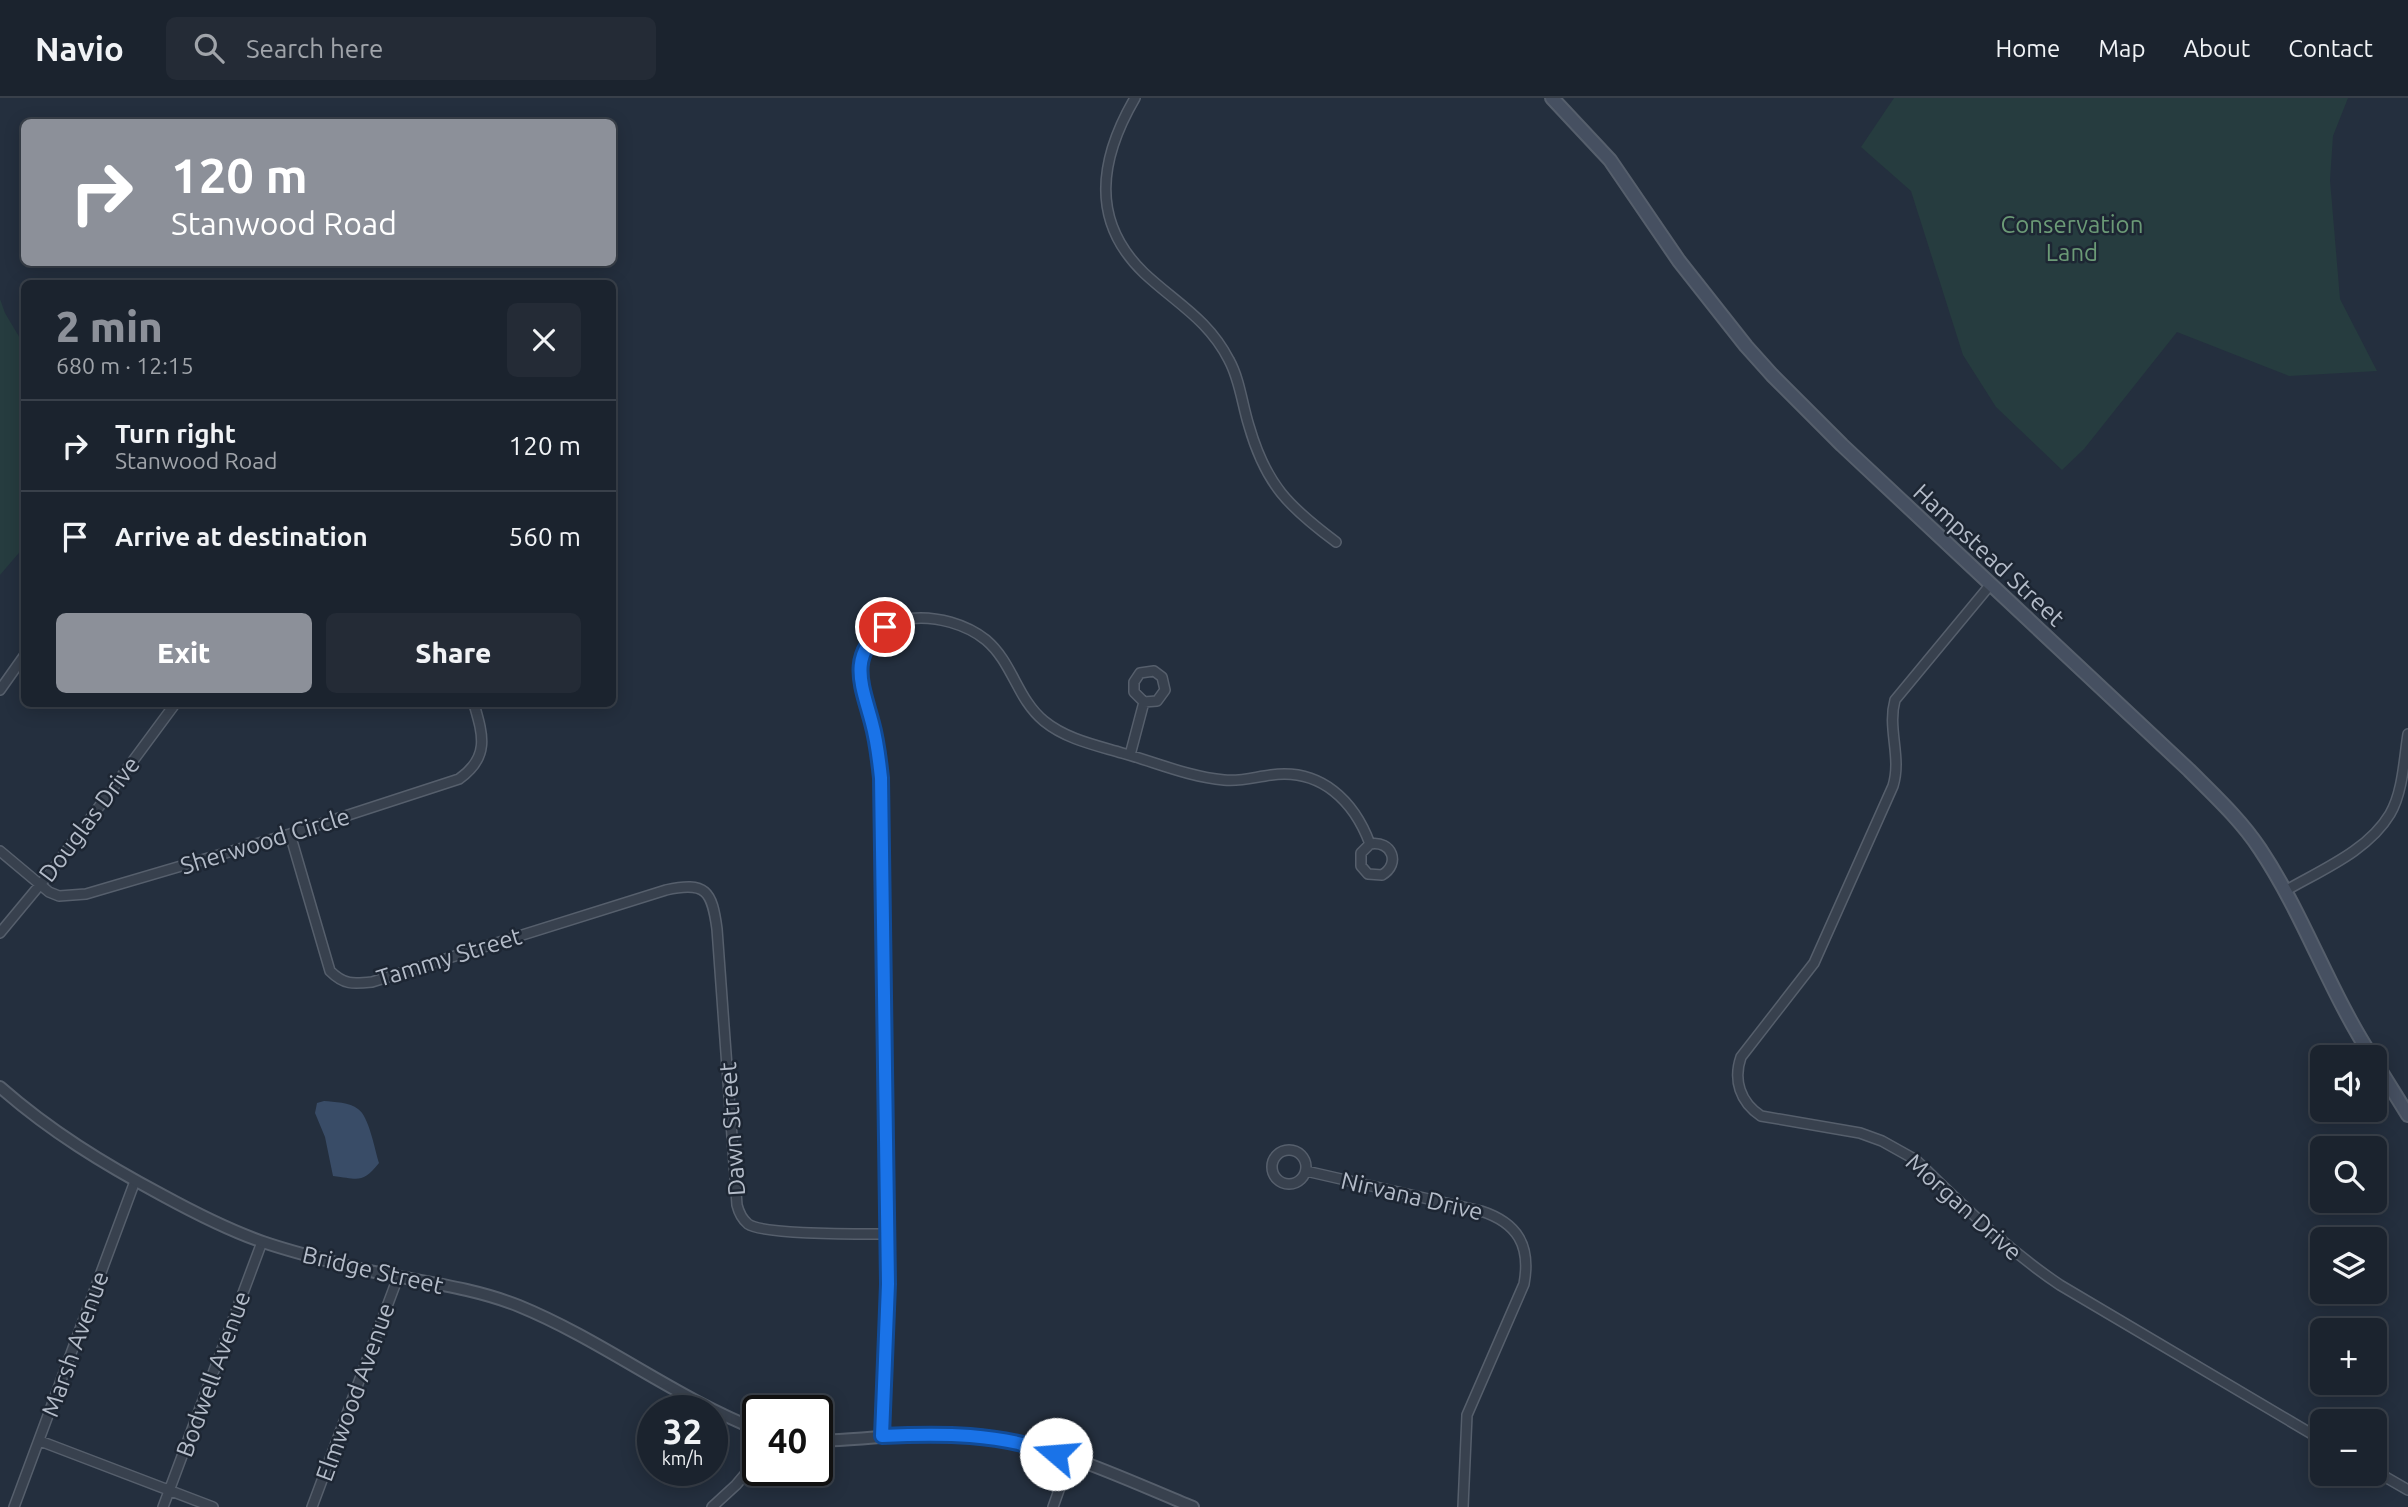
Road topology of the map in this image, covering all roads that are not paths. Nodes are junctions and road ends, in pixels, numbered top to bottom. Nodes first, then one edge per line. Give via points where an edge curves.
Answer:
1 (1135, 98) edge
2 (1552, 98) edge
3 (1336, 542) dead end
4 (1991, 584) junction
5 (21, 660) edge
6 (0, 690) edge
7 (1144, 702) dead end
8 (173, 707) edge
9 (475, 707) edge
10 (2408, 734) edge
11 (1130, 755) junction
12 (290, 834) junction
13 (1370, 844) dead end
14 (0, 851) edge
15 (40, 885) junction
16 (2285, 891) junction
17 (706, 892) joint
18 (0, 933) edge
19 (2364, 1045) edge
20 (2387, 1081) edge
21 (0, 1087) edge
22 (2408, 1115) edge
23 (1306, 1171) dead end
24 (135, 1181) junction
25 (887, 1234) junction
26 (262, 1242) junction
27 (398, 1277) junction
28 (742, 1423) edge
29 (2310, 1433) edge
30 (882, 1436) junction
31 (833, 1440) edge
32 (40, 1441) junction
33 (1070, 1459) junction
34 (742, 1478) edge
35 (2387, 1478) edge
36 (2408, 1490) edge
37 (169, 1491) junction
38 (14, 1507) edge
39 (163, 1507) edge
40 (213, 1507) edge
41 (312, 1507) edge
42 (712, 1507) edge
43 (1053, 1507) edge
44 (1193, 1507) edge
45 (1463, 1507) edge

1 - 3 street via 1116,133 1106,166 1106,201 1116,234 1142,271 1211,331 1234,371 1265,469 1300,515
2 - 4 main road, Hampstead Street via 1610,160 1679,261 1746,346 1842,446
4 - 16 main road, Hampstead Street via 2216,797 2260,848
4 - 29 street, Morgan Drive via 1895,700 1893,786 1814,962 1741,1057 1737,1072 1741,1094 1760,1116 1860,1133 1904,1152 2026,1262
5 - 6 street
7 - 11 street
8 - 15 street, Douglas Drive
9 - 12 street, Sherwood Circle via 481,752 459,779
10 - 16 street via 2390,814 2354,850
11 - 13 street via 1210,778 1239,780 1282,774 1321,781 1348,803
11 - 25 street via 1082,741 1042,720 1027,705 998,652 966,627 909,618 885,627 867,645 860,683 881,778
12 - 15 street, Sherwood Circle via 86,894 59,896
12 - 17 street, Tammy Street via 330,971 339,981 349,983 372,982 666,890 690,886
14 - 15 street, Sherwood Circle
15 - 18 street, Douglas Drive
16 - 19 main road, Hampstead Street
17 - 25 street, Dawn Street via 714,906 717,929 741,1216 749,1225 771,1230
20 - 22 main road
21 - 24 street, Bridge Street via 59,1135
23 - 45 street, Nirvana Drive via 1481,1211 1505,1220 1519,1238 1526,1260 1524,1284 1467,1415
24 - 26 street, Bridge Street
24 - 32 street, Marsh Avenue
25 - 30 street
26 - 27 street, Bridge Street
26 - 37 street, Bodwell Avenue
27 - 28 street, Bridge Street via 482,1295 529,1311
27 - 41 street, Elmwood Avenue
30 - 31 street
30 - 33 street via 983,1436
32 - 37 street
32 - 38 street, Marsh Avenue
33 - 43 street
33 - 44 street
34 - 42 street
35 - 36 street
37 - 39 street, Bodwell Avenue
37 - 40 street

